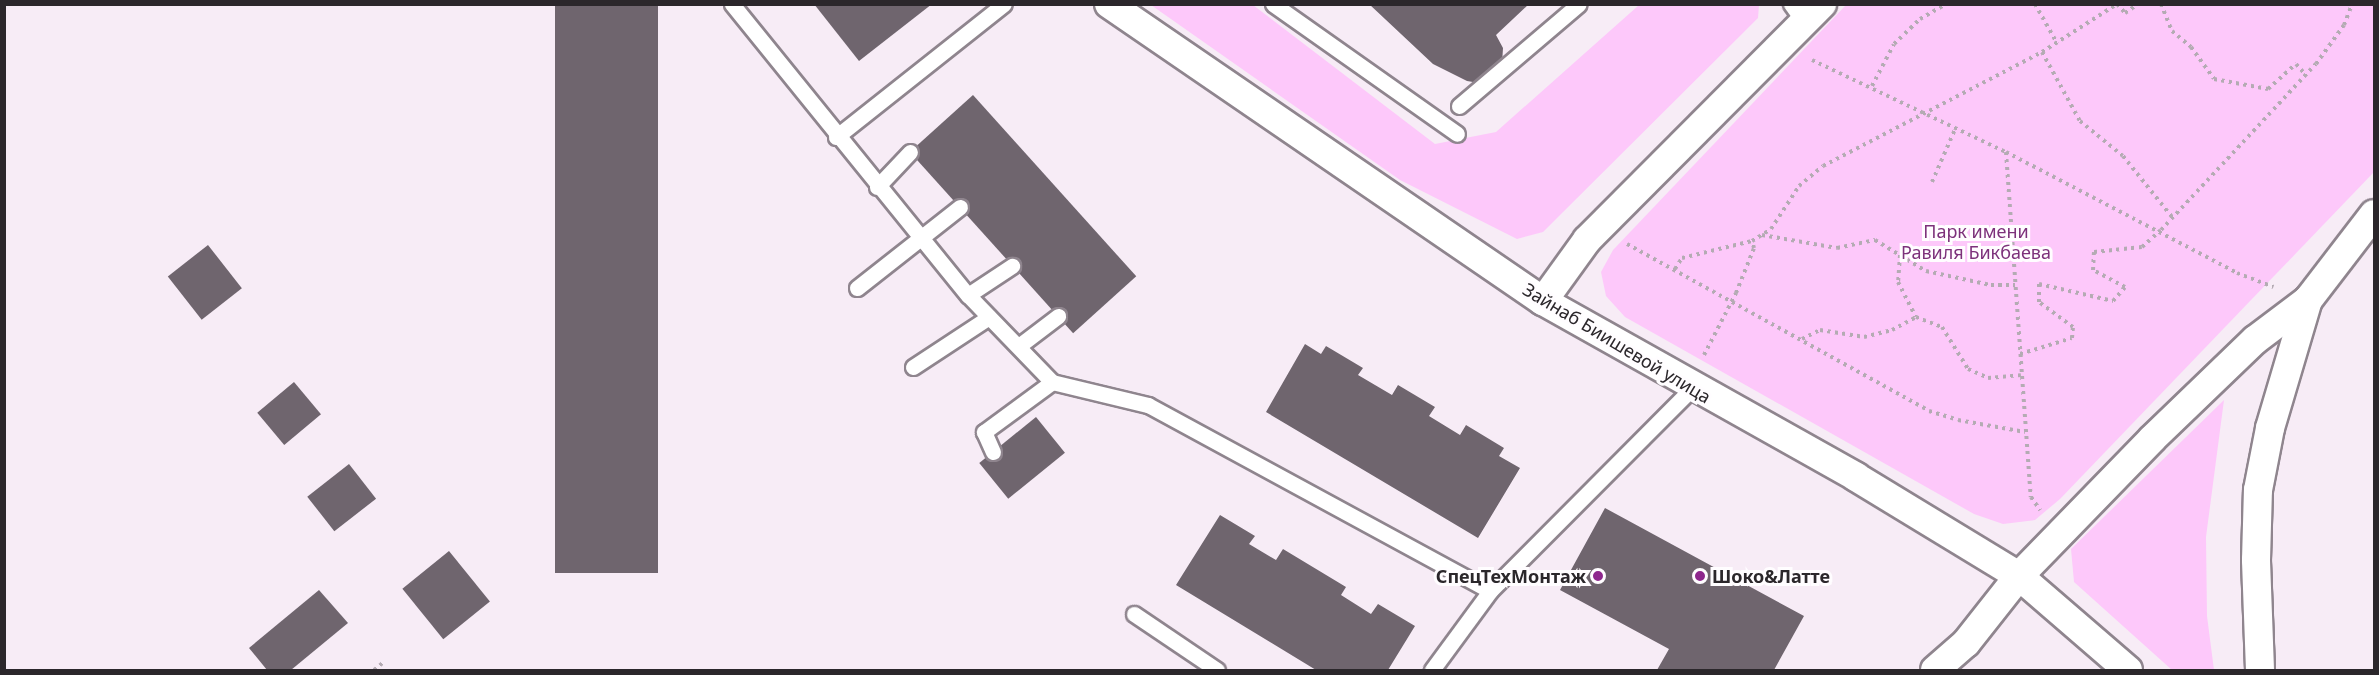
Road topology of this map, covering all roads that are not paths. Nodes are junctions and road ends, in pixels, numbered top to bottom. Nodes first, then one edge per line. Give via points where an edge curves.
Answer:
1 (732, 4) edge
2 (1004, 4) edge
3 (1273, 4) edge
4 (1579, 4) edge
5 (1124, 8) edge
6 (1806, 10) edge
7 (1460, 106) dead end
8 (1457, 134) dead end
9 (836, 137) junction
10 (910, 152) dead end
11 (877, 187) junction
12 (960, 207) dead end
13 (2374, 214) edge
14 (922, 239) junction
15 (1012, 266) dead end
16 (857, 288) dead end
17 (968, 295) junction
18 (2308, 300) junction
19 (1543, 301) junction
20 (1058, 316) dead end
21 (988, 317) junction
22 (1020, 345) junction
23 (913, 367) dead end
24 (1052, 382) junction
25 (1692, 388) junction
26 (993, 452) dead end
27 (2019, 576) junction
28 (1490, 591) junction
29 (1134, 614) dead end
30 (1217, 670) edge
31 (1432, 670) edge
32 (1935, 670) edge
33 (2128, 670) edge
34 (2260, 670) edge

1 - 9 lane
2 - 9 lane
3 - 8 lane
4 - 7 lane
5 - 19 street, Зайнаб Биишевой улица
6 - 19 street via 1783,43 1596,231
9 - 11 lane
10 - 11 lane
11 - 14 lane
12 - 14 lane
13 - 18 street
14 - 16 lane
14 - 17 lane
15 - 17 lane
17 - 21 lane
18 - 27 street via 2247,348
18 - 34 street via 2270,428 2258,490
19 - 25 street, Зайнаб Биишевой улица
20 - 22 lane
21 - 22 lane
21 - 23 lane
22 - 24 lane
24 - 26 lane via 984,432
24 - 28 lane via 1148,405
25 - 27 street, Зайнаб Биишевой улица via 1856,477
25 - 28 lane
27 - 32 street via 1966,643
27 - 33 street, Зайнаб Биишевой улица
28 - 31 lane
29 - 30 lane

